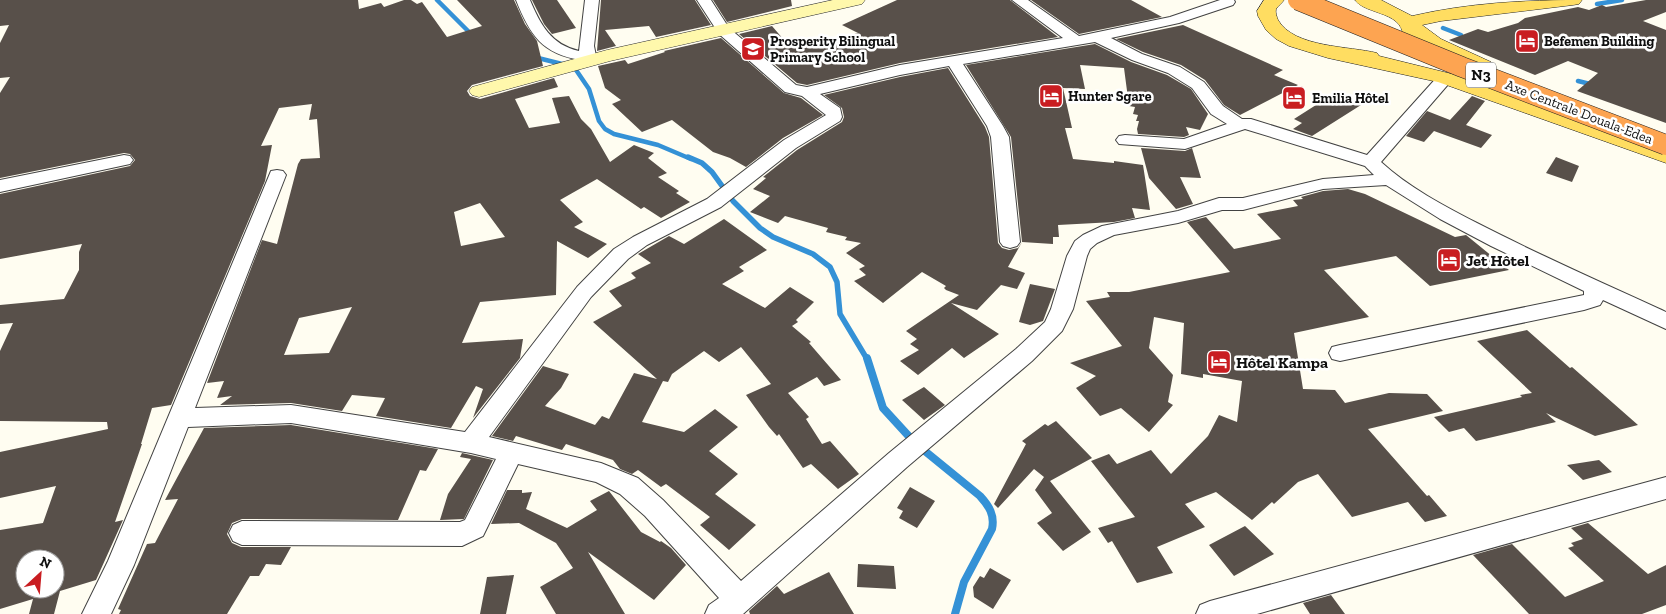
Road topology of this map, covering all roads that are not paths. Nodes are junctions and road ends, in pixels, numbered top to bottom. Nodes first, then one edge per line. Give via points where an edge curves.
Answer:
1 (523, 0) edge
2 (592, 0) edge
3 (704, 0) edge
4 (1019, 0) edge
5 (1248, 0) edge
6 (1298, 0) edge
7 (1488, 0) edge
8 (1573, 0) edge
9 (844, 1) edge
10 (1367, 1) edge
11 (1228, 2) dead end
12 (1271, 7) edge
13 (1411, 14) junction
14 (1451, 14) junction
15 (724, 31) junction
16 (1097, 37) junction
17 (1075, 40) junction
18 (1353, 56) junction
19 (954, 61) junction
20 (1472, 61) junction
21 (582, 62) junction
22 (1445, 78) junction
23 (479, 91) dead end
24 (807, 92) junction
25 (1501, 97) junction
26 (1239, 124) junction
27 (1666, 134) edge
28 (1125, 140) dead end
29 (1666, 145) edge
30 (1666, 156) edge
31 (124, 160) dead end
32 (1371, 162) junction
33 (1666, 173) edge
34 (276, 175) dead end
35 (1389, 179) junction
36 (0, 186) edge
37 (1010, 242) dead end
38 (1594, 287) junction
39 (1666, 321) edge
40 (1340, 354) dead end
41 (180, 418) junction
42 (926, 437) joint
43 (471, 443) junction
44 (512, 451) junction
45 (1666, 488) edge
46 (242, 533) dead end
47 (729, 607) edge
48 (96, 614) edge
49 (1210, 614) edge

1 - 21 street via 536,31
2 - 21 street
3 - 15 street
4 - 17 street
5 - 12 main road
6 - 29 highway, Axe Centrale Douala-Edea / N3, bridge
7 - 13 main road via 1446,4
8 - 14 main road
9 - 15 street
10 - 13 main road via 1392,11
11 - 16 street via 1174,20
12 - 18 main road via 1273,26 1292,40
13 - 14 main road
13 - 18 main road via 1415,39 1412,45 1383,56
13 - 20 main road via 1434,43
14 - 20 main road via 1441,34 1453,49
15 - 21 street
15 - 24 street via 791,89
16 - 17 street
16 - 26 street via 1137,57 1174,70 1198,85 1217,110
17 - 19 street
18 - 22 main road
19 - 24 street
19 - 37 street via 1000,137
20 - 27 main road
21 - 23 street
22 - 25 main road
22 - 32 street
24 - 43 street via 834,112 834,117 790,144 720,199 621,254 584,292
25 - 30 main road
25 - 33 main road via 1585,140
26 - 28 street via 1185,144
26 - 32 street via 1252,124
31 - 36 street
32 - 35 street
34 - 41 street
35 - 38 street via 1498,242
35 - 42 street via 1323,184 1243,204 1219,204 1099,234 1082,246 1077,256 1054,326
38 - 39 street
38 - 40 street via 1595,296 1584,303
41 - 43 street via 291,414
41 - 48 street via 120,565
42 - 47 street
43 - 44 street
44 - 46 street via 474,528 462,534
44 - 47 street via 601,473 629,486 654,508
45 - 49 street

